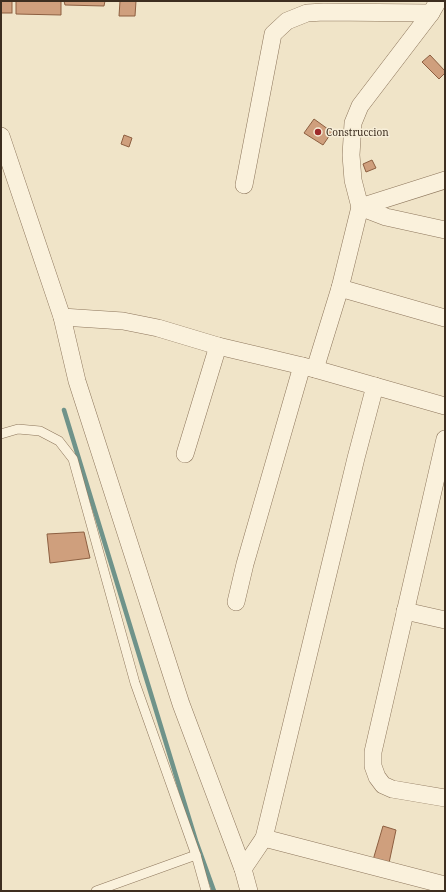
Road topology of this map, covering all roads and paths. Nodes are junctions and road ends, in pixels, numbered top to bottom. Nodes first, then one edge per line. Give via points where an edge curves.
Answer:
1 (435, 7) edge
2 (1, 136) edge
3 (445, 180) edge
4 (244, 185) dead end
5 (360, 207) junction
6 (445, 230) edge
7 (340, 288) junction
8 (62, 317) junction
9 (445, 318) edge
10 (218, 346) junction
11 (308, 368) junction
12 (375, 386) junction
13 (445, 406) edge
14 (1, 434) edge
15 (445, 438) edge
16 (185, 454) dead end
17 (236, 602) dead end
18 (405, 611) junction
19 (445, 620) edge
20 (445, 798) edge
21 (264, 838) junction
22 (196, 855) junction
23 (243, 869) junction
24 (445, 885) edge
25 (96, 891) edge
26 (206, 891) edge
27 (249, 891) edge

1 - 4 street via 307,13 287,21 273,34
1 - 5 street via 360,106 353,123 351,161
2 - 8 street
3 - 5 street
5 - 6 street via 386,217
5 - 7 street
7 - 9 street
7 - 11 street
8 - 10 street via 122,321 158,328
8 - 23 street via 77,381 181,704
10 - 11 street
10 - 16 street
11 - 12 street
11 - 17 street via 245,564
12 - 13 street
12 - 21 street
14 - 22 lane via 18,429 40,431 59,441 73,459 135,683
15 - 18 street
18 - 19 street
18 - 20 street via 373,752 373,766 383,785 392,789
21 - 23 street
21 - 24 street
22 - 25 lane
22 - 26 lane
23 - 27 street

